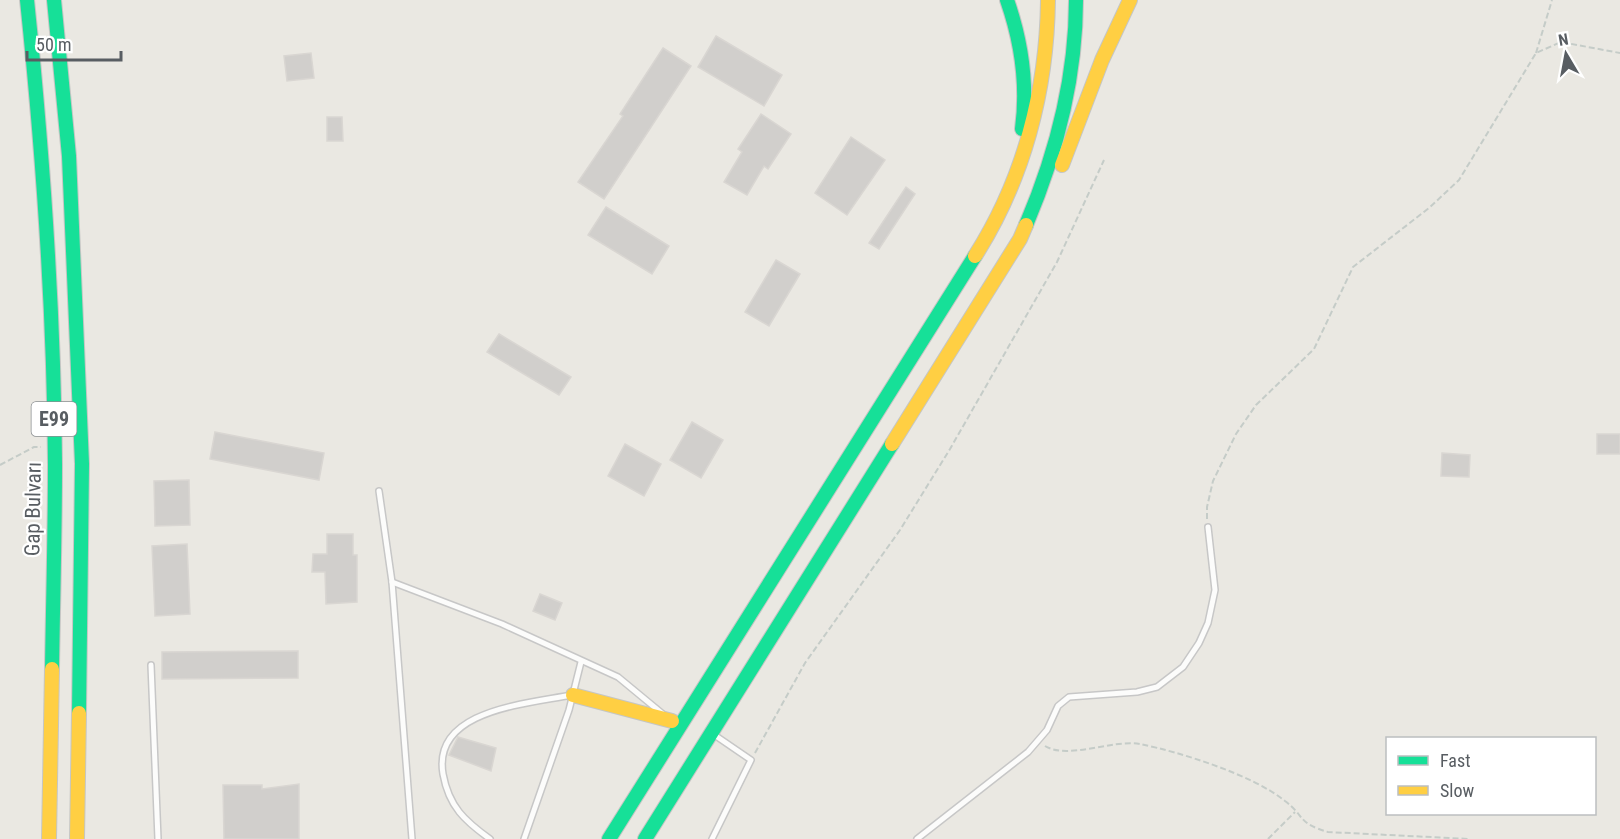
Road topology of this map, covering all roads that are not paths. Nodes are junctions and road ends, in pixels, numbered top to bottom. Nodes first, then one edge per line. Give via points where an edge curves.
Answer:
1 (27, 0) edge
2 (54, 0) edge
3 (1007, 0) edge
4 (1048, 0) edge
5 (1077, 0) edge
6 (1130, 0) edge
7 (941, 310) junction
8 (966, 326) junction
9 (379, 491) dead end
10 (1208, 527) road end
11 (392, 582) junction
12 (581, 662) junction
13 (151, 665) dead end
14 (573, 695) junction
15 (676, 724) junction
16 (712, 733) junction
17 (48, 839) edge
18 (78, 839) edge
19 (159, 839) edge
20 (412, 839) edge
21 (490, 839) edge
22 (524, 839) edge
23 (609, 839) edge
24 (645, 839) edge
25 (712, 839) edge
26 (917, 839) edge

1 - 17 main road, Gap Bulvarı / E99 via 43,158 55,446
2 - 18 main road, E99 via 69,156 82,464
3 - 7 main road via 1025,84 1019,147 990,221
4 - 7 main road via 1046,59 1018,172 994,226
5 - 8 main road via 1074,63 1065,117 1045,182 1020,239
6 - 8 main road via 1054,184 1024,241
7 - 15 main road
8 - 16 main road
9 - 11 lane
10 - 26 lane via 1215,590 1208,623 1183,666 1157,687 1069,698 1058,706 1038,742
11 - 12 lane via 502,624
11 - 20 lane
12 - 14 lane
12 - 15 lane via 618,677
13 - 19 lane
14 - 15 main road
14 - 21 lane via 485,714 448,738 440,758 446,790 463,820
14 - 22 lane
15 - 23 main road
16 - 24 main road
16 - 25 lane via 751,760

